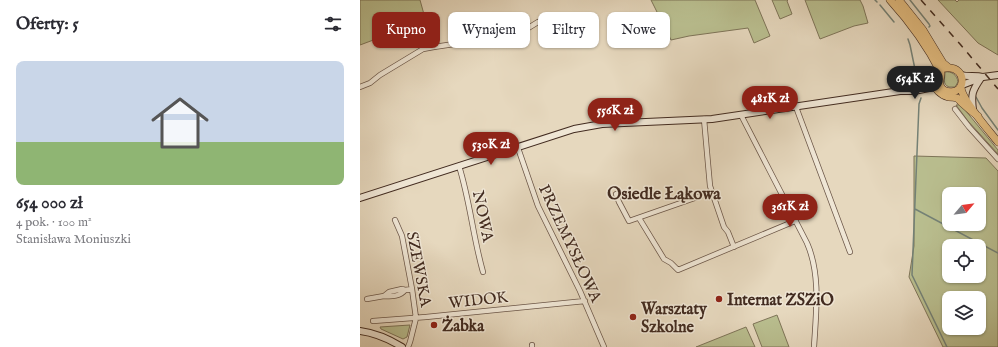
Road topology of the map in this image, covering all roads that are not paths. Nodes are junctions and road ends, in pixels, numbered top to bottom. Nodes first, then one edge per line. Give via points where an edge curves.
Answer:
1 (890, 0) edge
2 (899, 0) edge
3 (538, 22) dead end
4 (948, 67) junction
5 (940, 70) junction
6 (961, 75) junction
7 (998, 75) edge
8 (982, 78) junction
9 (934, 79) junction
10 (961, 86) junction
11 (360, 87) edge
12 (939, 87) junction
13 (900, 91) junction
14 (796, 107) junction
15 (955, 109) dead end
16 (976, 113) junction
17 (741, 115) junction
18 (704, 120) junction
19 (998, 142) edge
20 (518, 148) junction
21 (998, 159) edge
22 (459, 166) junction
23 (712, 192) junction
24 (616, 194) dead end
25 (360, 198) edge
26 (639, 218) junction
27 (395, 220) dead end
28 (795, 221) junction
29 (734, 247) junction
30 (850, 252) dead end
31 (484, 272) dead end
32 (412, 289) junction
33 (367, 299) dead end
34 (585, 301) junction
35 (416, 318) junction
36 (373, 322) dead end
37 (360, 331) edge
38 (402, 347) edge
39 (408, 347) edge
40 (604, 347) edge
41 (814, 347) edge

1 - 5 main road via 923,42
2 - 4 main road
3 - 11 street via 517,32 482,36 423,49
4 - 5 main road
4 - 6 main road
5 - 9 main road
5 - 12 main road
6 - 8 street
6 - 10 main road
7 - 8 street
8 - 10 street
8 - 16 street via 972,93
9 - 12 main road via 934,84
9 - 13 street
10 - 12 main road via 958,91 952,92
10 - 16 main road via 962,92
12 - 13 street
12 - 16 main road via 939,92 943,95 956,98
13 - 14 street
14 - 17 street
14 - 30 street
15 - 21 street
16 - 19 main road
17 - 18 street
17 - 28 street
18 - 20 street via 591,125
18 - 23 street
20 - 22 street
20 - 34 street, PRZEMYSŁOWA via 538,206
22 - 25 street
22 - 31 street, NOWA
23 - 26 street
23 - 29 street
24 - 26 street via 630,221
26 - 29 street via 664,259 678,270
27 - 32 street, SZEWSKA via 402,236
28 - 29 street
28 - 41 street via 810,250 815,269
32 - 33 street via 402,289
32 - 35 street, SZEWSKA
34 - 35 street, WIDOK
34 - 40 street, PRZEMYSŁOWA
35 - 36 street, WIDOK
35 - 39 street, SZEWSKA
37 - 38 street via 382,336

